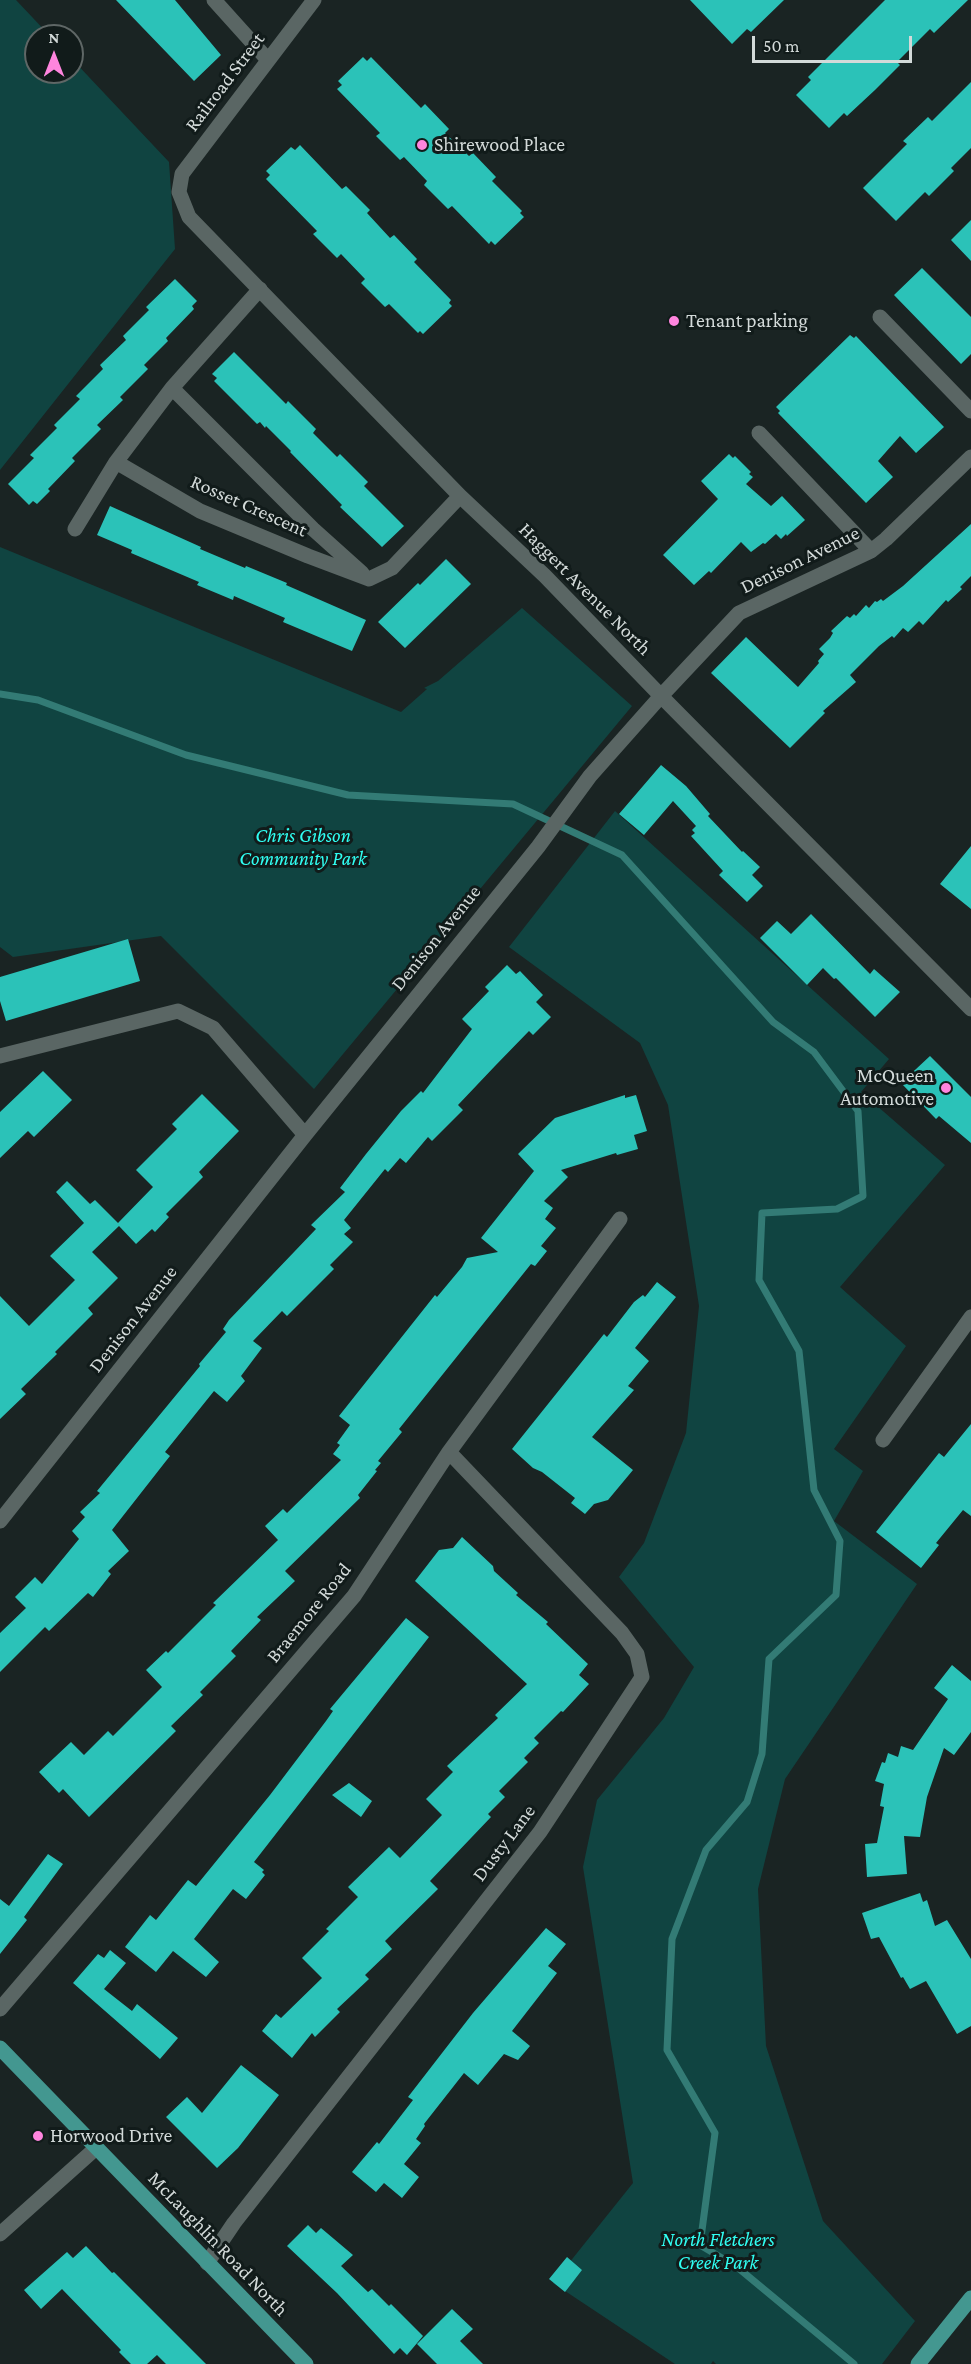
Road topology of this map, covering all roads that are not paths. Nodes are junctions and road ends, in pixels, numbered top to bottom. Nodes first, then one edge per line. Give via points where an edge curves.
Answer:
1 (214, 0) edge
2 (314, 0) edge
3 (268, 60) junction
4 (179, 192) joint
5 (260, 289) junction
6 (880, 318) dead end
7 (172, 388) junction
8 (971, 411) edge
9 (759, 433) dead end
10 (971, 457) edge
11 (116, 462) junction
12 (460, 496) junction
13 (75, 529) dead end
14 (871, 551) junction
15 (369, 579) junction
16 (661, 696) junction
17 (971, 1009) edge
18 (0, 1056) edge
19 (305, 1135) junction
20 (620, 1219) dead end
21 (971, 1317) edge
22 (883, 1440) dead end
23 (449, 1452) junction
24 (0, 1521) edge
25 (0, 2009) edge
26 (0, 2048) edge
27 (95, 2149) junction
28 (0, 2234) edge
29 (207, 2263) junction
30 (971, 2298) edge
31 (306, 2364) edge
32 (918, 2364) edge

1 - 3 street
2 - 3 street, Railroad Street
3 - 4 street, Railroad Street via 182,174
4 - 5 street, Haggert Avenue North via 189,217
5 - 7 street
5 - 12 street, Haggert Avenue North
6 - 8 street
7 - 11 street
7 - 15 street, Rosset Crescent via 313,530
9 - 14 street
10 - 14 street, Denison Avenue
11 - 13 street
11 - 15 street, Rosset Crescent via 200,511
12 - 15 street via 392,568
12 - 16 street, Haggert Avenue North via 545,576
14 - 16 street, Denison Avenue via 739,613
16 - 17 street, Haggert Avenue North
16 - 19 street, Denison Avenue via 570,802
18 - 19 street via 178,1011 213,1028
19 - 24 street, Denison Avenue
20 - 23 street, Braemore Road
21 - 22 street
23 - 25 street, Braemore Road via 354,1596
23 - 29 street, Dusty Lane via 622,1633 637,1654 642,1677 540,1832
26 - 27 main road, McLaughlin Road North
27 - 28 street
27 - 29 main road, McLaughlin Road North
29 - 31 main road, McLaughlin Road North
30 - 32 main road

